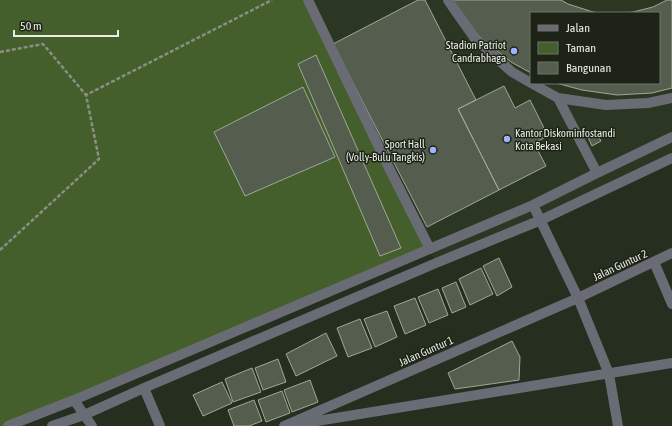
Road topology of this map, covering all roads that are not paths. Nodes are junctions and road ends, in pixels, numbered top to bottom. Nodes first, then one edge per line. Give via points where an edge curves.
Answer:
1 (308, 0) edge
2 (448, 0) edge
3 (530, 82) edge
4 (533, 84) edge
5 (558, 98) junction
6 (672, 98) edge
7 (672, 137) edge
8 (672, 158) edge
9 (596, 173) junction
10 (533, 205) junction
11 (541, 220) junction
12 (430, 249) junction
13 (672, 254) edge
14 (654, 262) junction
15 (578, 298) junction
16 (672, 304) edge
17 (672, 363) edge
18 (609, 374) junction
19 (144, 388) junction
20 (74, 400) junction
21 (84, 415) junction
22 (8, 426) edge
23 (52, 426) edge
24 (92, 426) edge
25 (160, 426) edge
26 (285, 426) edge
27 (618, 426) edge

1 - 12 street
2 - 3 street via 476,40 512,72
4 - 5 street
5 - 6 street via 606,105 648,103
5 - 9 street
7 - 9 street
8 - 11 street
9 - 10 street
10 - 11 street
10 - 12 street
11 - 15 street
11 - 19 street
12 - 20 street
13 - 14 street, Jalan Guntur 2
14 - 15 street, Jalan Guntur 2
14 - 16 street
15 - 18 street
15 - 26 street, Jalan Guntur 1
17 - 18 street
18 - 26 street
18 - 27 street
19 - 21 street
19 - 25 street
20 - 21 street
20 - 22 street
21 - 23 street
21 - 24 street

